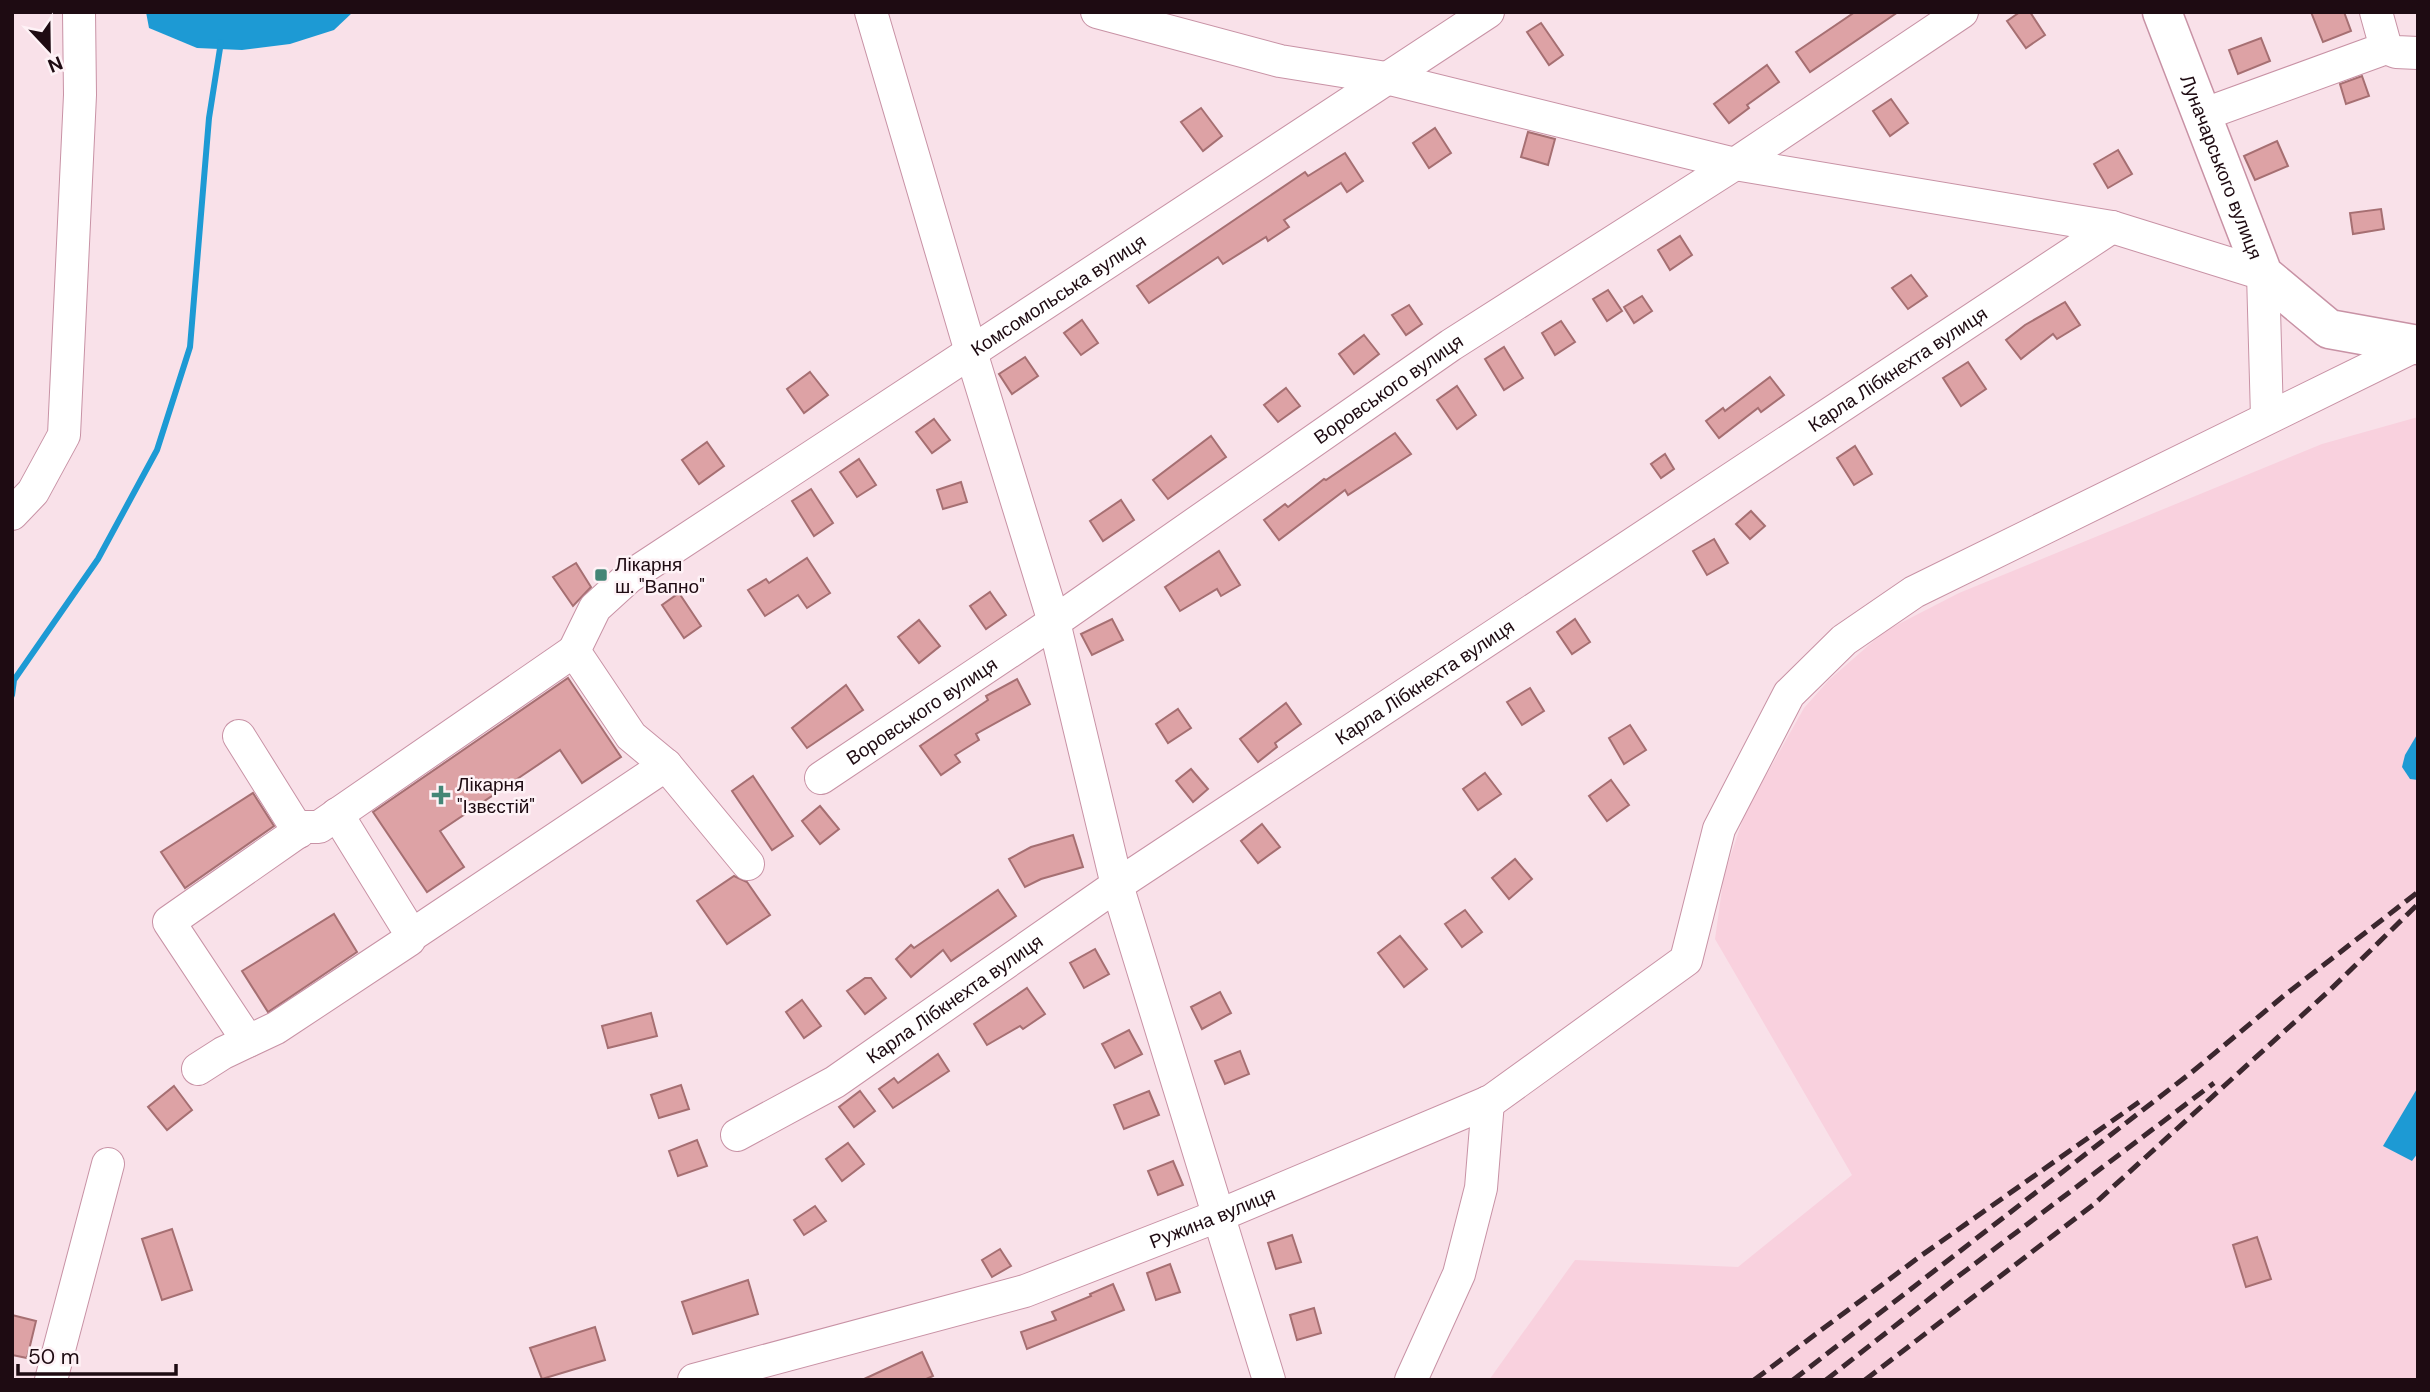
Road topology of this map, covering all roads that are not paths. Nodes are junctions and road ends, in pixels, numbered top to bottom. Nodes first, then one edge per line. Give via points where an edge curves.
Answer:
1 (79, 12) edge
2 (871, 12) edge
3 (1097, 12) edge
4 (1488, 12) edge
5 (1962, 12) edge
6 (2162, 12) edge
7 (2376, 12) edge
8 (2386, 48) junction
9 (2418, 53) edge
10 (1386, 78) junction
11 (2202, 115) junction
12 (1735, 164) junction
13 (2112, 227) junction
14 (2263, 274) junction
15 (2418, 345) edge
16 (971, 352) junction
17 (2267, 418) junction
18 (12, 514) edge
19 (1054, 622) junction
20 (574, 652) junction
21 (239, 736) dead end
22 (666, 765) junction
23 (821, 778) dead end
24 (337, 814) junction
25 (299, 832) junction
26 (748, 864) dead end
27 (1117, 885) junction
28 (409, 937) junction
29 (248, 1041) junction
30 (198, 1069) dead end
31 (1488, 1102) junction
32 (737, 1135) dead end
33 (108, 1164) dead end
34 (1220, 1215) junction
35 (51, 1380) edge
36 (694, 1380) edge
37 (1269, 1380) edge
38 (1411, 1380) edge

1 - 18 street via 80,94 64,435 33,492
2 - 16 street
3 - 10 street via 1280,61
4 - 10 street, Комсомольська вулиця
5 - 12 street, Воровського вулиця
6 - 11 main road, Луначарського вулиця
7 - 8 street
8 - 9 street
8 - 11 street
10 - 12 street
10 - 16 street, Комсомольська вулиця
11 - 14 main road, Луначарського вулиця
12 - 13 street
12 - 19 street, Воровського вулиця via 1451,345
13 - 14 street
13 - 27 street, Карла Лібкнехта вулиця
14 - 15 main road, Луначарського вулиця via 2329,330
14 - 17 street
15 - 17 street
16 - 19 street
16 - 20 street, Комсомольська вулиця via 629,577 595,608
17 - 31 street, Ружина вулиця via 1914,592 1844,640 1789,694 1719,829 1686,960
19 - 23 street, Воровського вулиця
19 - 27 street
20 - 22 street via 631,736
20 - 24 street
21 - 25 street
22 - 26 street
22 - 28 street
24 - 25 street via 319,827
24 - 28 street
25 - 29 street via 169,922
27 - 32 street, Карла Лібкнехта вулиця via 835,1082
27 - 34 street
28 - 29 street via 276,1028
29 - 30 street
31 - 34 street, Ружина вулиця
31 - 38 street via 1481,1188 1459,1274
33 - 35 street
34 - 36 street, Ружина вулиця via 1025,1291
34 - 37 street

